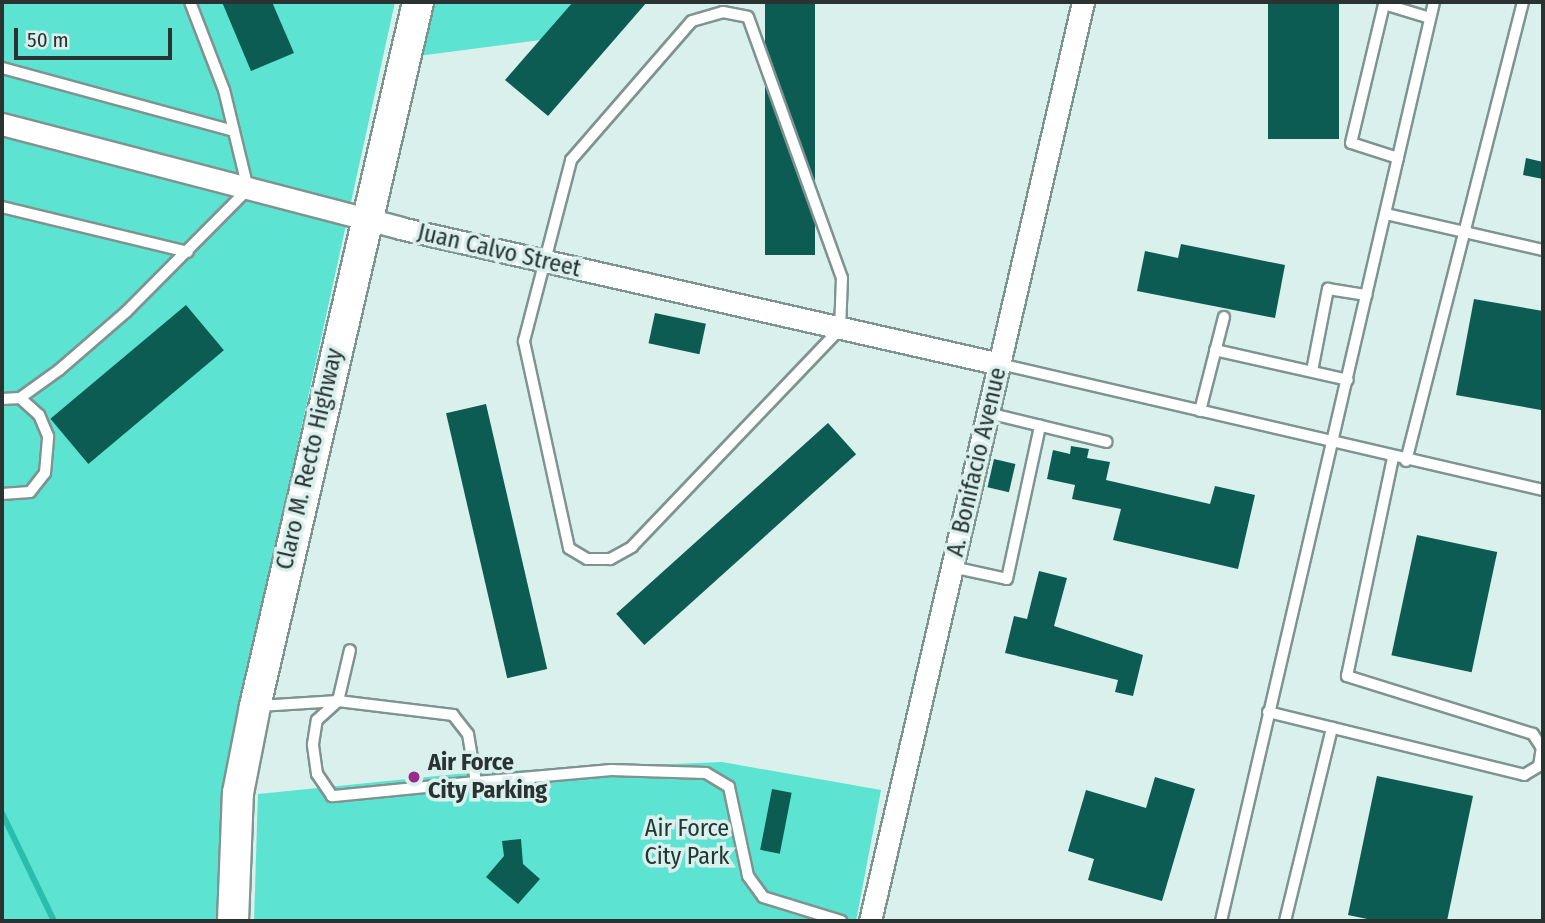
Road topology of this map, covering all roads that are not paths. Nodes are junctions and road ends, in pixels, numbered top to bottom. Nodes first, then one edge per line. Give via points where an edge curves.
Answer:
1 (190, 2) edge
2 (418, 2) edge
3 (1083, 2) edge
4 (1434, 2) edge
5 (1523, 2) edge
6 (1430, 18) junction
7 (2, 68) edge
8 (2, 124) edge
9 (234, 131) junction
10 (1398, 158) junction
11 (248, 189) junction
12 (2, 207) edge
13 (1386, 214) junction
14 (365, 219) junction
15 (1462, 233) junction
16 (1543, 250) edge
17 (188, 252) junction
18 (545, 262) junction
19 (1367, 295) junction
20 (1224, 317) dead end
21 (840, 329) junction
22 (1216, 350) junction
23 (1000, 364) junction
24 (1312, 371) junction
25 (1348, 380) junction
26 (20, 398) junction
27 (2, 399) edge
28 (1200, 411) junction
29 (988, 413) junction
30 (1040, 426) junction
31 (1107, 442) dead end
32 (1334, 443) junction
33 (1393, 457) junction
34 (1406, 461) junction
35 (1543, 490) edge
36 (2, 494) edge
37 (953, 567) junction
38 (350, 650) dead end
39 (338, 701) junction
40 (255, 706) junction
41 (1268, 712) junction
42 (1332, 728) junction
43 (476, 782) junction
44 (233, 921) edge
45 (842, 921) edge
46 (870, 921) edge
47 (1222, 921) edge
48 (1285, 921) edge

1 - 9 lane
2 - 14 main road, Claro M. Recto Highway
3 - 23 street, A. Bonifacio Avenue
4 - 6 lane
5 - 15 lane
6 - 10 lane
6 - 10 lane via 1384,4 1351,143
7 - 9 lane
8 - 11 street, Juan Calvo Street
9 - 11 lane
10 - 13 lane
11 - 14 street, Juan Calvo Street
11 - 17 lane
12 - 17 lane
13 - 15 lane
13 - 19 lane
14 - 18 street, Juan Calvo Street
14 - 40 main road, Claro M. Recto Highway
15 - 16 lane
15 - 34 lane
17 - 26 lane via 126,312
18 - 21 street, Juan Calvo Street
18 - 21 lane via 524,341 569,548 587,559 610,559 632,547
18 - 21 lane via 571,160 692,21 740,13 748,17 842,278
19 - 24 lane via 1328,289
19 - 25 lane
20 - 22 lane
21 - 23 street, Juan Calvo Street
22 - 24 lane
22 - 28 lane
23 - 28 lane
23 - 29 street, A. Bonifacio Avenue
24 - 25 lane
25 - 32 lane
26 - 27 lane
26 - 36 lane via 38,415 48,436 45,473 30,492
28 - 32 lane
29 - 30 lane
29 - 37 street, A. Bonifacio Avenue
30 - 31 lane
30 - 37 lane via 1007,579
32 - 33 lane
32 - 41 lane
33 - 34 lane
33 - 42 lane via 1347,676 1533,734 1542,748 1539,766 1524,775
34 - 35 lane
37 - 46 street, A. Bonifacio Avenue
38 - 39 lane
39 - 40 lane
39 - 43 lane via 453,715 468,734
39 - 43 lane via 317,720 313,744 317,774 332,796
40 - 44 main road, Claro M. Recto Highway via 238,793
41 - 42 lane
41 - 47 lane
42 - 48 lane
43 - 45 lane via 611,770 706,773 729,788 748,876 763,898

